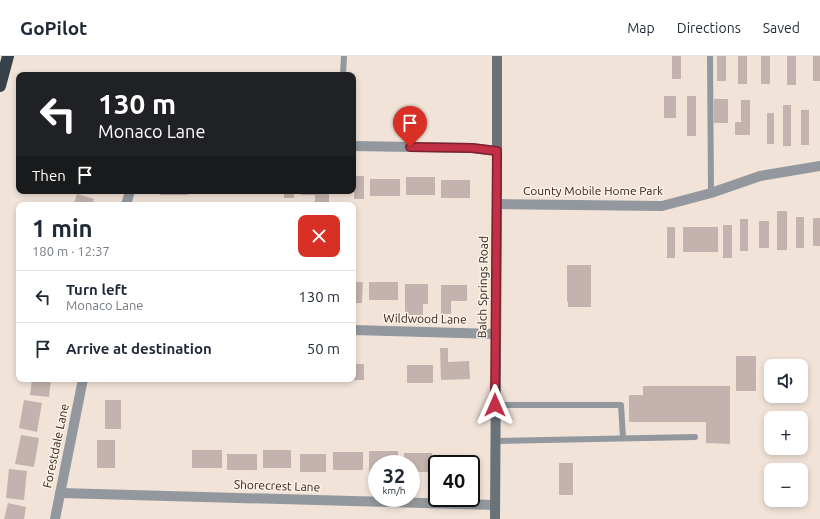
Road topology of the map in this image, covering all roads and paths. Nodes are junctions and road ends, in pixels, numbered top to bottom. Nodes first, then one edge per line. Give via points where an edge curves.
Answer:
1 (8, 56) edge
2 (344, 56) edge
3 (497, 56) edge
4 (710, 56) edge
5 (343, 72) edge
6 (0, 86) edge
7 (356, 146) edge
8 (497, 151) junction
9 (820, 166) edge
10 (711, 194) junction
11 (497, 204) junction
12 (356, 330) edge
13 (496, 334) junction
14 (82, 382) edge
15 (495, 405) junction
16 (695, 437) dead end
17 (622, 438) junction
18 (495, 441) junction
19 (60, 493) junction
20 (495, 505) junction
21 (55, 519) edge
22 (495, 519) edge

1 - 6 highway
2 - 5 lane
3 - 8 street, Balch Springs Road
4 - 10 lane
7 - 8 street via 472,148
8 - 11 street, Balch Springs Road
9 - 10 street, County Mobile Home Park via 760,176
10 - 11 street, County Mobile Home Park via 662,206
11 - 13 street, Balch Springs Road
12 - 13 street, Wildwood Lane
13 - 15 street, Balch Springs Road
14 - 19 street, Forestdale Lane
15 - 17 lane via 622,405
15 - 18 street, Balch Springs Road
16 - 17 lane
17 - 18 lane
18 - 20 street, Balch Springs Road
19 - 20 street, Shorecrest Lane
19 - 21 street, Forestdale Lane
20 - 22 street, Balch Springs Road

